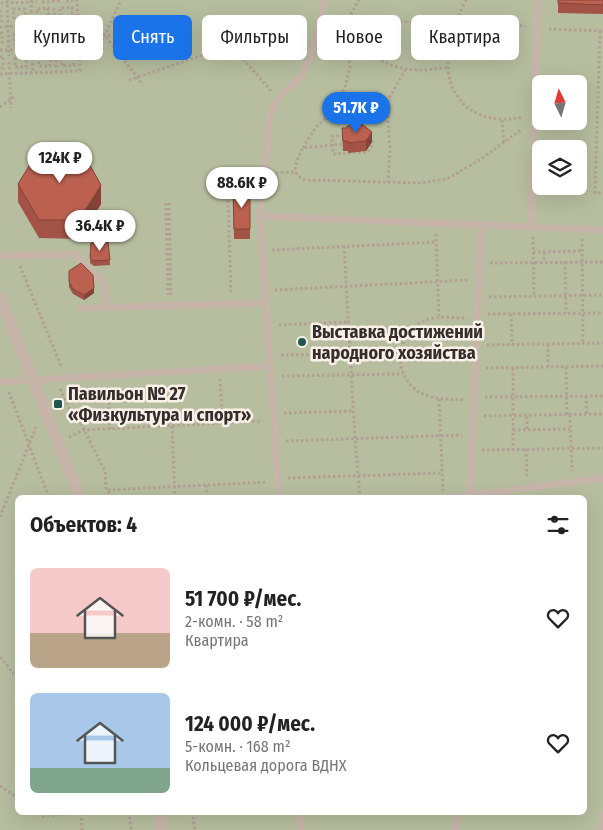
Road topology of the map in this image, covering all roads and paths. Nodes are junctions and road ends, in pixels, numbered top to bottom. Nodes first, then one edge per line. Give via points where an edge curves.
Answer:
1 (77, 0) edge
2 (121, 0) edge
3 (325, 0) edge
4 (359, 0) edge
5 (466, 0) edge
6 (538, 0) edge
7 (19, 1) edge
8 (31, 1) edge
9 (42, 1) edge
10 (54, 1) edge
11 (60, 1) dead end
12 (66, 1) edge
13 (7, 2) edge
14 (37, 2) dead end
15 (1, 3) edge
16 (66, 7) junction
17 (42, 8) junction
18 (54, 8) dead end
19 (19, 9) junction
20 (0, 10) edge
21 (54, 13) junction
22 (61, 13) joint
23 (72, 13) joint
24 (78, 13) joint
25 (25, 14) joint
26 (31, 14) junction
27 (37, 14) joint
28 (48, 14) joint
29 (1, 15) junction
30 (8, 15) junction
31 (14, 15) junction
32 (321, 15) edge
33 (350, 15) edge
34 (459, 15) edge
35 (15, 20) edge
36 (0, 21) edge
37 (14, 26) dead end
38 (519, 26) edge
39 (0, 27) edge
40 (8, 27) junction
41 (537, 27) junction
42 (317, 30) edge
43 (602, 31) edge
44 (0, 33) edge
45 (15, 33) edge
46 (103, 34) edge
47 (113, 35) edge
48 (105, 36) junction
49 (8, 38) junction
50 (14, 38) junction
51 (2, 39) junction
52 (103, 39) edge
53 (0, 44) edge
54 (15, 44) edge
55 (0, 50) edge
56 (9, 50) junction
57 (15, 50) dead end
58 (0, 56) edge
59 (9, 56) dead end
60 (202, 56) edge
61 (50, 60) edge
62 (56, 60) edge
63 (62, 60) edge
64 (74, 60) edge
65 (79, 60) edge
66 (244, 60) edge
67 (349, 60) edge
68 (380, 60) edge
69 (448, 60) edge
70 (26, 61) joint
71 (33, 61) junction
72 (39, 61) joint
73 (3, 62) junction
74 (9, 62) junction
75 (15, 62) joint
76 (68, 65) junction
77 (44, 66) junction
78 (21, 67) junction
79 (448, 67) junction
80 (0, 68) edge
81 (404, 70) junction
82 (68, 71) junction
83 (33, 72) junction
84 (45, 72) junction
85 (56, 72) junction
86 (10, 73) junction
87 (21, 73) junction
88 (0, 74) edge
89 (535, 75) edge
90 (137, 78) junction
91 (129, 80) dead end
92 (601, 81) edge
93 (143, 85) dead end
94 (12, 98) junction
95 (278, 99) junction
96 (387, 102) junction
97 (0, 108) edge
98 (11, 108) dead end
99 (336, 109) junction
100 (532, 118) edge
101 (502, 120) junction
102 (532, 120) edge
103 (534, 130) edge
104 (504, 142) junction
105 (342, 144) edge
106 (332, 145) junction
107 (303, 148) junction
108 (295, 172) junction
109 (264, 173) junction
110 (388, 182) junction
111 (603, 194) edge
112 (230, 202) dead end
113 (167, 203) dead end
114 (260, 216) junction
115 (436, 223) junction
116 (481, 225) junction
117 (532, 227) junction
118 (582, 229) junction
119 (603, 230) edge
120 (436, 242) junction
121 (344, 246) junction
122 (263, 251) junction
123 (582, 251) junction
124 (533, 252) junction
125 (544, 252) junction
126 (0, 256) edge
127 (16, 256) junction
128 (533, 262) junction
129 (544, 262) junction
130 (565, 262) junction
131 (582, 262) junction
132 (603, 262) edge
133 (480, 263) junction
134 (479, 280) junction
135 (438, 282) junction
136 (346, 287) junction
137 (265, 291) junction
138 (603, 295) edge
139 (534, 296) junction
140 (566, 296) junction
141 (583, 296) junction
142 (478, 297) junction
143 (0, 298) edge
144 (266, 302) junction
145 (231, 304) junction
146 (170, 306) junction
147 (106, 307) junction
148 (80, 308) dead end
149 (566, 313) junction
150 (583, 313) junction
151 (603, 313) edge
152 (478, 314) junction
153 (511, 314) junction
154 (439, 318) junction
155 (465, 318) dead end
156 (348, 322) junction
157 (268, 325) junction
158 (603, 343) edge
159 (548, 344) junction
160 (583, 344) junction
161 (476, 345) junction
162 (512, 345) junction
163 (400, 353) junction
164 (350, 354) junction
165 (270, 356) junction
166 (270, 366) junction
167 (603, 366) edge
168 (548, 367) junction
169 (566, 367) junction
170 (475, 368) junction
171 (513, 368) junction
172 (220, 369) junction
173 (352, 374) junction
174 (403, 374) junction
175 (108, 376) junction
176 (271, 376) junction
177 (66, 378) junction
178 (58, 379) junction
179 (32, 380) junction
180 (3, 382) edge
181 (567, 396) junction
182 (586, 396) junction
183 (603, 396) edge
184 (513, 397) junction
185 (474, 398) junction
186 (439, 399) junction
187 (353, 411) junction
188 (603, 414) edge
189 (569, 415) junction
190 (586, 415) junction
191 (473, 416) junction
192 (513, 416) junction
193 (527, 416) junction
194 (274, 417) junction
195 (223, 423) junction
196 (37, 425) dead end
197 (172, 426) junction
198 (570, 428) junction
199 (110, 429) junction
200 (84, 430) junction
201 (513, 430) junction
202 (526, 430) junction
203 (472, 435) junction
204 (441, 436) junction
205 (67, 438) dead end
206 (355, 438) junction
207 (275, 441) junction
208 (29, 445) junction
209 (603, 448) edge
210 (526, 449) junction
211 (570, 449) junction
212 (472, 450) junction
213 (513, 450) junction
214 (442, 472) junction
215 (358, 475) junction
216 (603, 478) edge
217 (278, 480) junction
218 (572, 482) junction
219 (206, 485) junction
220 (175, 487) junction
221 (528, 488) junction
222 (108, 490) junction
223 (48, 495) edge
224 (79, 495) edge
225 (110, 495) edge
226 (175, 495) edge
227 (207, 495) edge
228 (279, 495) edge
229 (360, 495) edge
230 (444, 495) edge
231 (470, 495) edge
232 (477, 495) edge
233 (0, 517) edge
234 (0, 657) edge
235 (15, 675) edge
236 (0, 786) edge
237 (15, 796) edge
238 (42, 815) edge
239 (56, 815) edge
240 (81, 815) edge
241 (129, 815) edge
242 (160, 815) edge
243 (192, 815) edge
244 (300, 815) edge
245 (457, 815) edge
246 (603, 815) edge
247 (82, 830) edge
248 (131, 830) edge
249 (161, 830) edge
250 (195, 830) edge
251 (301, 830) edge
252 (456, 830) edge
253 (602, 830) edge

1 - 12 path
1 - 24 path
2 - 48 path
3 - 32 lane
4 - 33 path
5 - 34 path
6 - 41 lane
7 - 8 path
7 - 13 path
7 - 19 path
8 - 14 path
8 - 26 path
9 - 10 path
9 - 17 path
10 - 11 path
12 - 16 path
13 - 15 path
13 - 30 path
16 - 22 path via 60,8
16 - 23 path via 72,7
17 - 27 path via 37,8
17 - 28 path via 48,8
18 - 21 path
19 - 25 path via 25,9
19 - 31 path via 14,9
20 - 29 path
21 - 22 path
21 - 28 path
23 - 24 path
25 - 26 path
26 - 27 path
29 - 30 path
29 - 36 path
30 - 31 path
30 - 40 path
31 - 35 path
37 - 40 path
38 - 41 path
39 - 40 path
40 - 49 path
41 - 43 path
41 - 89 lane
42 - 95 lane via 302,75
43 - 92 path
44 - 51 path
45 - 50 path
46 - 48 path
47 - 48 path
48 - 52 path
48 - 90 path
49 - 50 path
49 - 51 path
49 - 56 path
50 - 54 path
51 - 53 path
55 - 56 path
56 - 57 path
56 - 59 path
58 - 73 path via 3,56
60 - 90 path
61 - 77 path via 50,66
62 - 85 path
63 - 76 path via 62,66
64 - 76 path via 74,65
65 - 82 path via 80,71
66 - 95 path
67 - 99 path via 348,77
68 - 81 path
69 - 79 path
70 - 71 path
70 - 78 path via 26,67
71 - 72 path
71 - 83 path
72 - 77 path via 39,66
73 - 74 path
73 - 80 path via 3,68
74 - 75 path
74 - 86 path
75 - 78 path via 15,67
76 - 82 path
77 - 84 path
78 - 87 path
79 - 81 path
79 - 101 path via 452,86 461,103 472,112
81 - 96 path
82 - 85 path
83 - 84 path
83 - 87 path
84 - 85 path
86 - 87 path
86 - 88 path
86 - 94 path
90 - 91 path
90 - 93 path
92 - 111 path via 595,194
94 - 97 path
94 - 98 path
95 - 109 lane via 269,120
96 - 99 path
96 - 110 path
99 - 107 path via 316,127
100 - 101 path
101 - 104 path
102 - 104 path
103 - 117 lane
104 - 110 path via 447,179 420,183
105 - 106 path
106 - 106 path via 332,136 365,134 373,143 366,152 333,154
106 - 107 path
107 - 108 path
108 - 109 path
108 - 110 path via 306,180
109 - 114 lane
112 - 145 path
113 - 146 path
114 - 115 lane
114 - 122 lane
115 - 116 lane
115 - 120 path
116 - 117 lane
116 - 133 lane
117 - 118 lane
117 - 124 path
118 - 119 lane
118 - 123 path
120 - 121 path
120 - 135 path
121 - 122 path
121 - 136 path
122 - 137 lane
123 - 125 path
123 - 131 path
124 - 125 path
124 - 128 path
125 - 129 path
126 - 127 lane
127 - 147 lane via 74,254 104,284
127 - 177 path
128 - 129 path
128 - 133 path
128 - 139 path
129 - 130 path
130 - 131 path
130 - 140 path
131 - 132 path
131 - 141 path
133 - 134 lane
134 - 135 path
134 - 142 lane
135 - 136 path
135 - 154 path
136 - 137 path
136 - 156 path
137 - 144 lane
138 - 141 path
139 - 140 path
139 - 142 path
140 - 141 path
140 - 149 path
141 - 150 path
142 - 152 lane
143 - 179 street
144 - 145 lane
144 - 157 lane
145 - 146 lane
146 - 147 lane
147 - 148 lane
149 - 150 path
149 - 153 path
150 - 151 path
150 - 160 path
152 - 153 path
152 - 161 lane
153 - 162 path
154 - 155 path
154 - 163 path via 414,328 405,338
156 - 157 path
156 - 164 path
157 - 165 lane
158 - 160 path
159 - 160 path
159 - 162 path
159 - 168 path
161 - 162 path
161 - 170 lane
163 - 164 path
163 - 174 path
164 - 165 path
164 - 173 path
165 - 166 lane
166 - 172 lane
166 - 176 lane
167 - 169 path
168 - 169 path
168 - 171 path
169 - 181 path
170 - 171 path
170 - 185 lane
171 - 184 path
172 - 175 lane
172 - 195 path
173 - 174 path
173 - 176 path
173 - 187 path
174 - 186 path via 417,391
175 - 177 lane
175 - 199 path
176 - 194 lane
177 - 178 lane
178 - 179 lane
178 - 200 path via 70,410
179 - 180 lane
179 - 224 street
180 - 208 path
181 - 182 path
181 - 184 path
181 - 189 path
182 - 183 path
182 - 190 path
184 - 185 path
184 - 192 path
185 - 186 path
185 - 191 lane
186 - 204 path
187 - 194 path
187 - 206 path
188 - 190 path
189 - 190 path
189 - 193 path
189 - 198 path
191 - 192 path
191 - 203 lane
192 - 193 path
192 - 201 path
193 - 202 path
194 - 195 path
194 - 207 lane
195 - 197 path
196 - 208 path
197 - 199 path
197 - 220 path
198 - 202 path
198 - 211 path
199 - 200 path
200 - 205 path
200 - 222 path via 105,471
201 - 202 path
201 - 213 path
203 - 204 path
203 - 212 lane
204 - 206 path
204 - 214 path
206 - 207 path
206 - 215 path
207 - 217 lane
208 - 223 path
208 - 233 path
209 - 211 path
210 - 211 path
210 - 213 path
210 - 221 path
211 - 218 path
212 - 213 path
212 - 231 lane
214 - 215 path
214 - 230 path
215 - 217 path
215 - 229 path
216 - 218 lane
217 - 219 path
217 - 228 lane
218 - 221 lane
219 - 220 path
219 - 227 path
220 - 222 path
220 - 226 path
221 - 232 lane
222 - 225 path
234 - 235 path
236 - 237 path
238 - 239 path
240 - 247 path
241 - 248 path
242 - 249 street
243 - 250 path
244 - 251 lane
245 - 252 lane
246 - 253 lane

